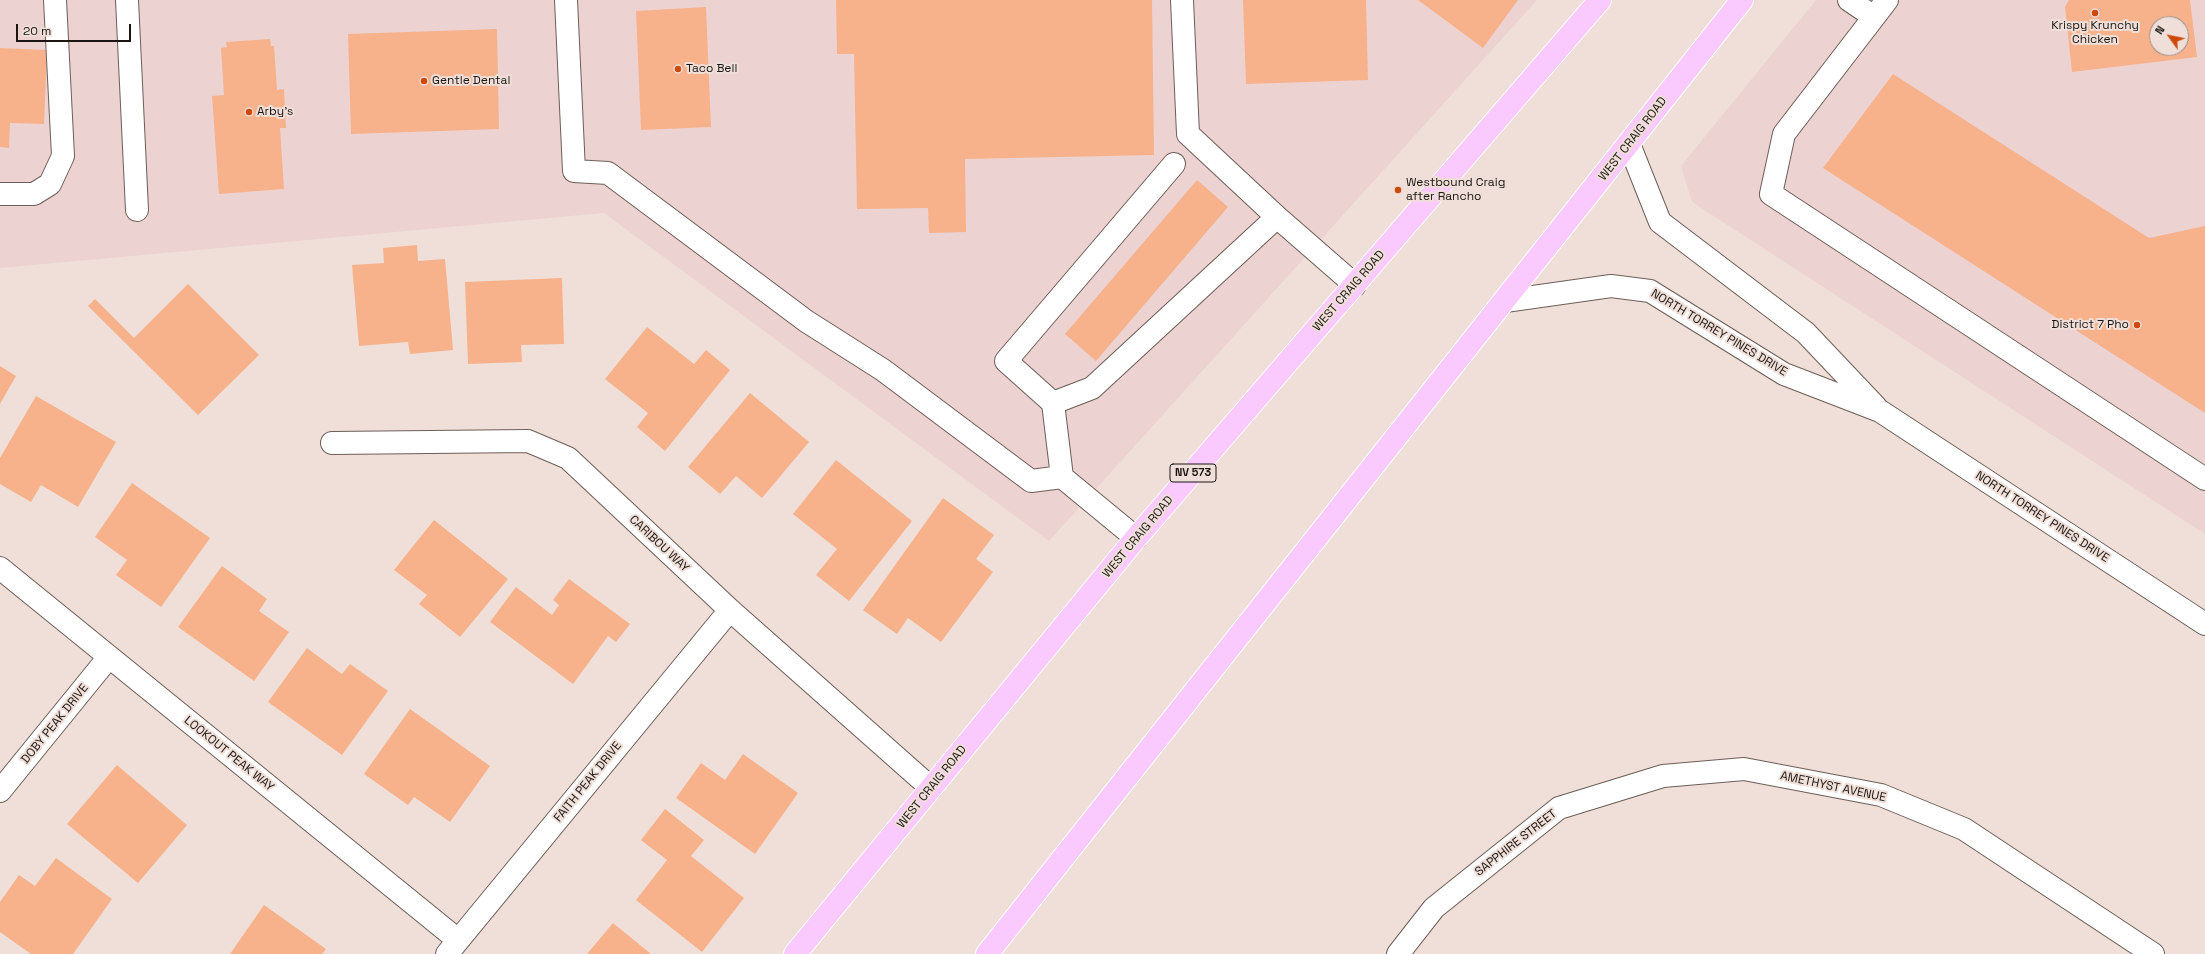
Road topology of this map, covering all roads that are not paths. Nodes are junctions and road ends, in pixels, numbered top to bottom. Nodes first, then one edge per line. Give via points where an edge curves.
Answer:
1 (56, 0) edge
2 (127, 0) edge
3 (566, 0) edge
4 (1182, 0) edge
5 (1600, 0) edge
6 (1742, 0) edge
7 (1849, 0) edge
8 (1887, 0) edge
9 (1874, 18) junction
10 (1629, 144) junction
11 (1174, 164) dead end
12 (0, 194) edge
13 (137, 210) dead end
14 (1277, 217) junction
15 (1355, 285) junction
16 (1505, 301) junction
17 (1053, 404) junction
18 (1880, 411) junction
19 (332, 443) dead end
20 (1062, 477) junction
21 (2205, 479) edge
22 (1136, 538) junction
23 (0, 568) edge
24 (730, 610) junction
25 (2205, 624) edge
26 (110, 657) junction
27 (1663, 776) joint
28 (931, 788) junction
29 (0, 791) edge
30 (452, 947) edge
31 (795, 954) edge
32 (987, 954) edge
33 (1398, 954) edge
34 (2153, 954) edge

1 - 12 street via 62,156 50,184 34,194
2 - 13 street
3 - 20 street via 574,171 608,173 806,321 883,370 1031,481
4 - 14 street via 1188,134
5 - 15 main road, WEST CRAIG ROAD / NV 573
6 - 10 main road, WEST CRAIG ROAD
7 - 9 street
8 - 9 street
9 - 21 street via 1784,134 1771,194
10 - 16 main road, WEST CRAIG ROAD
10 - 18 street, NORTH TORREY PINES DRIVE via 1660,222 1806,333
11 - 17 street via 1006,361
14 - 15 street
14 - 17 street via 1092,388
15 - 22 main road, WEST CRAIG ROAD / NV 573
16 - 18 street, NORTH TORREY PINES DRIVE via 1611,286 1650,291 1784,374
16 - 32 main road, WEST CRAIG ROAD
17 - 20 street
18 - 25 street, NORTH TORREY PINES DRIVE
19 - 24 street, CARIBOU WAY via 528,441 568,458
20 - 22 street
22 - 28 main road, WEST CRAIG ROAD / NV 573
23 - 26 street, LOOKOUT PEAK WAY
24 - 28 street, CARIBOU WAY
24 - 30 street, FAITH PEAK DRIVE
26 - 29 street, DOBY PEAK DRIVE
26 - 30 street, LOOKOUT PEAK WAY
27 - 33 street, SAPPHIRE STREET via 1559,808 1434,908
27 - 34 street, AMETHYST AVENUE via 1744,769 1881,796 1964,829
28 - 31 main road, WEST CRAIG ROAD / NV 573

